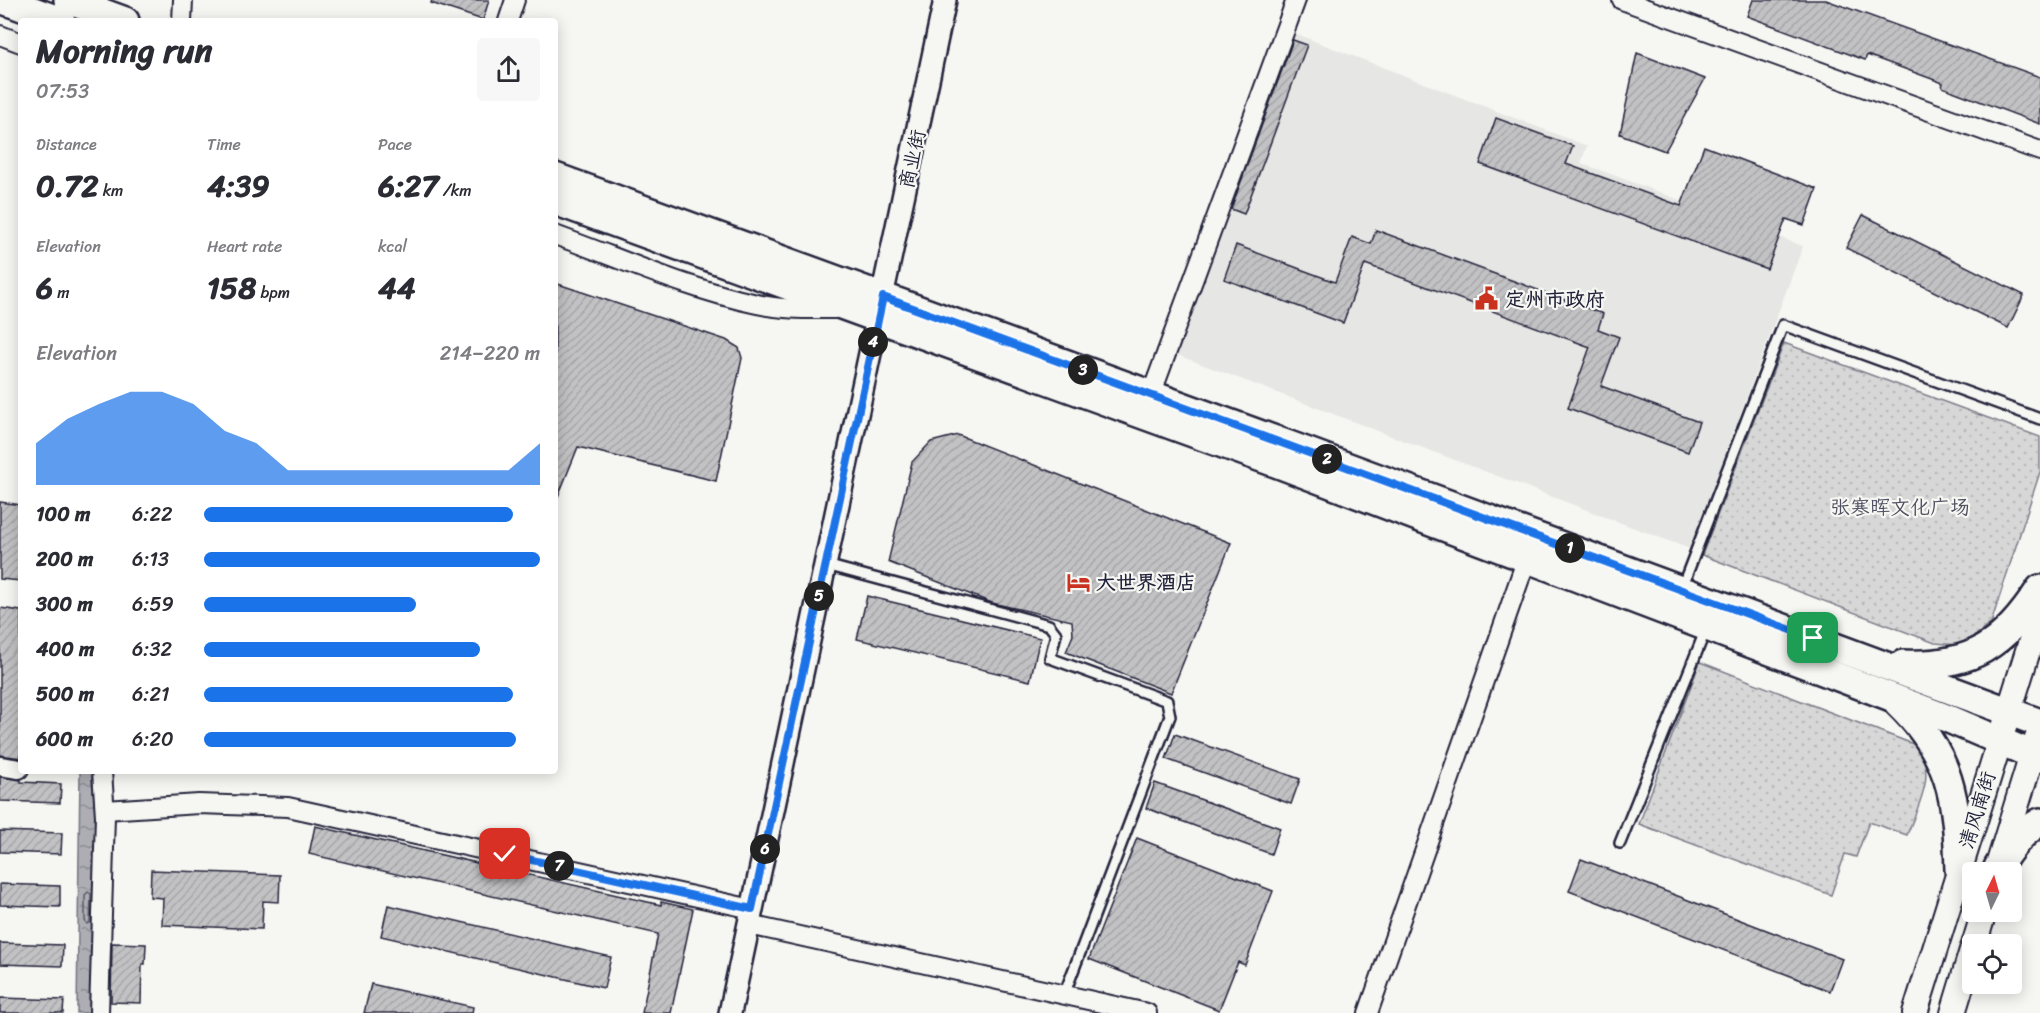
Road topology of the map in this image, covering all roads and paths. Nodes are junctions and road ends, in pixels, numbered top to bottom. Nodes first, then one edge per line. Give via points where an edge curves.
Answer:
1 (3, 0) edge
2 (68, 0) edge
3 (183, 0) edge
4 (515, 0) edge
5 (945, 0) edge
6 (1296, 0) edge
7 (1622, 0) edge
8 (53, 18) edge
9 (117, 18) edge
10 (182, 18) edge
11 (509, 18) edge
12 (0, 35) edge
13 (18, 42) edge
14 (2040, 152) edge
15 (558, 178) edge
16 (558, 202) edge
17 (558, 236) edge
18 (881, 308) junction
19 (853, 309) junction
20 (1151, 395) junction
21 (2040, 419) edge
22 (1527, 558) junction
23 (826, 566) junction
24 (2040, 589) edge
25 (1681, 590) junction
26 (2040, 612) edge
27 (1707, 627) junction
28 (1879, 662) junction
29 (1893, 698) junction
30 (2008, 710) junction
31 (2040, 723) edge
32 (2040, 729) edge
33 (1998, 740) junction
34 (2036, 756) edge
35 (0, 766) edge
36 (18, 769) edge
37 (102, 774) edge
38 (105, 810) junction
39 (2040, 822) edge
40 (1620, 843) dead end
41 (2000, 862) edge
42 (2002, 862) edge
43 (1959, 870) junction
44 (750, 917) junction
45 (1962, 983) edge
46 (1064, 995) junction
47 (99, 1013) edge
48 (730, 1013) edge
49 (1147, 1013) edge
50 (1368, 1013) edge
51 (1915, 1013) edge
52 (1953, 1013) edge

1 - 8 main road
2 - 9 main road
3 - 10 street
4 - 11 street
5 - 18 street, 商业街
6 - 20 street
7 - 14 street
12 - 13 street
15 - 18 main road
16 - 19 main road
17 - 19 street via 757,304 788,309
18 - 19 main road
18 - 20 main road
18 - 22 main road
18 - 23 street, 商业街
20 - 25 main road
21 - 25 lane via 1783,325
22 - 27 main road
22 - 50 street
23 - 44 street, 商业街
23 - 46 lane via 1049,625 1056,634 1050,658 1167,701 1170,716
24 - 28 main road via 2011,627 1969,656 1932,665
25 - 28 main road
26 - 30 main road, 清风南街
27 - 29 main road
27 - 40 lane
28 - 30 main road
29 - 33 main road
29 - 43 main road via 1923,730 1950,780
30 - 31 main road
30 - 33 main road, 清风南街
32 - 34 main road, 清风南街
33 - 34 main road
33 - 43 main road, 清风南街
34 - 41 main road, 清风南街
35 - 36 street
37 - 38 street
38 - 44 street via 199,804 288,807
38 - 47 street
39 - 42 main road via 2010,847
43 - 51 main road, 清风南街
44 - 46 street
44 - 48 street, 商业街
45 - 52 main road
46 - 49 street

